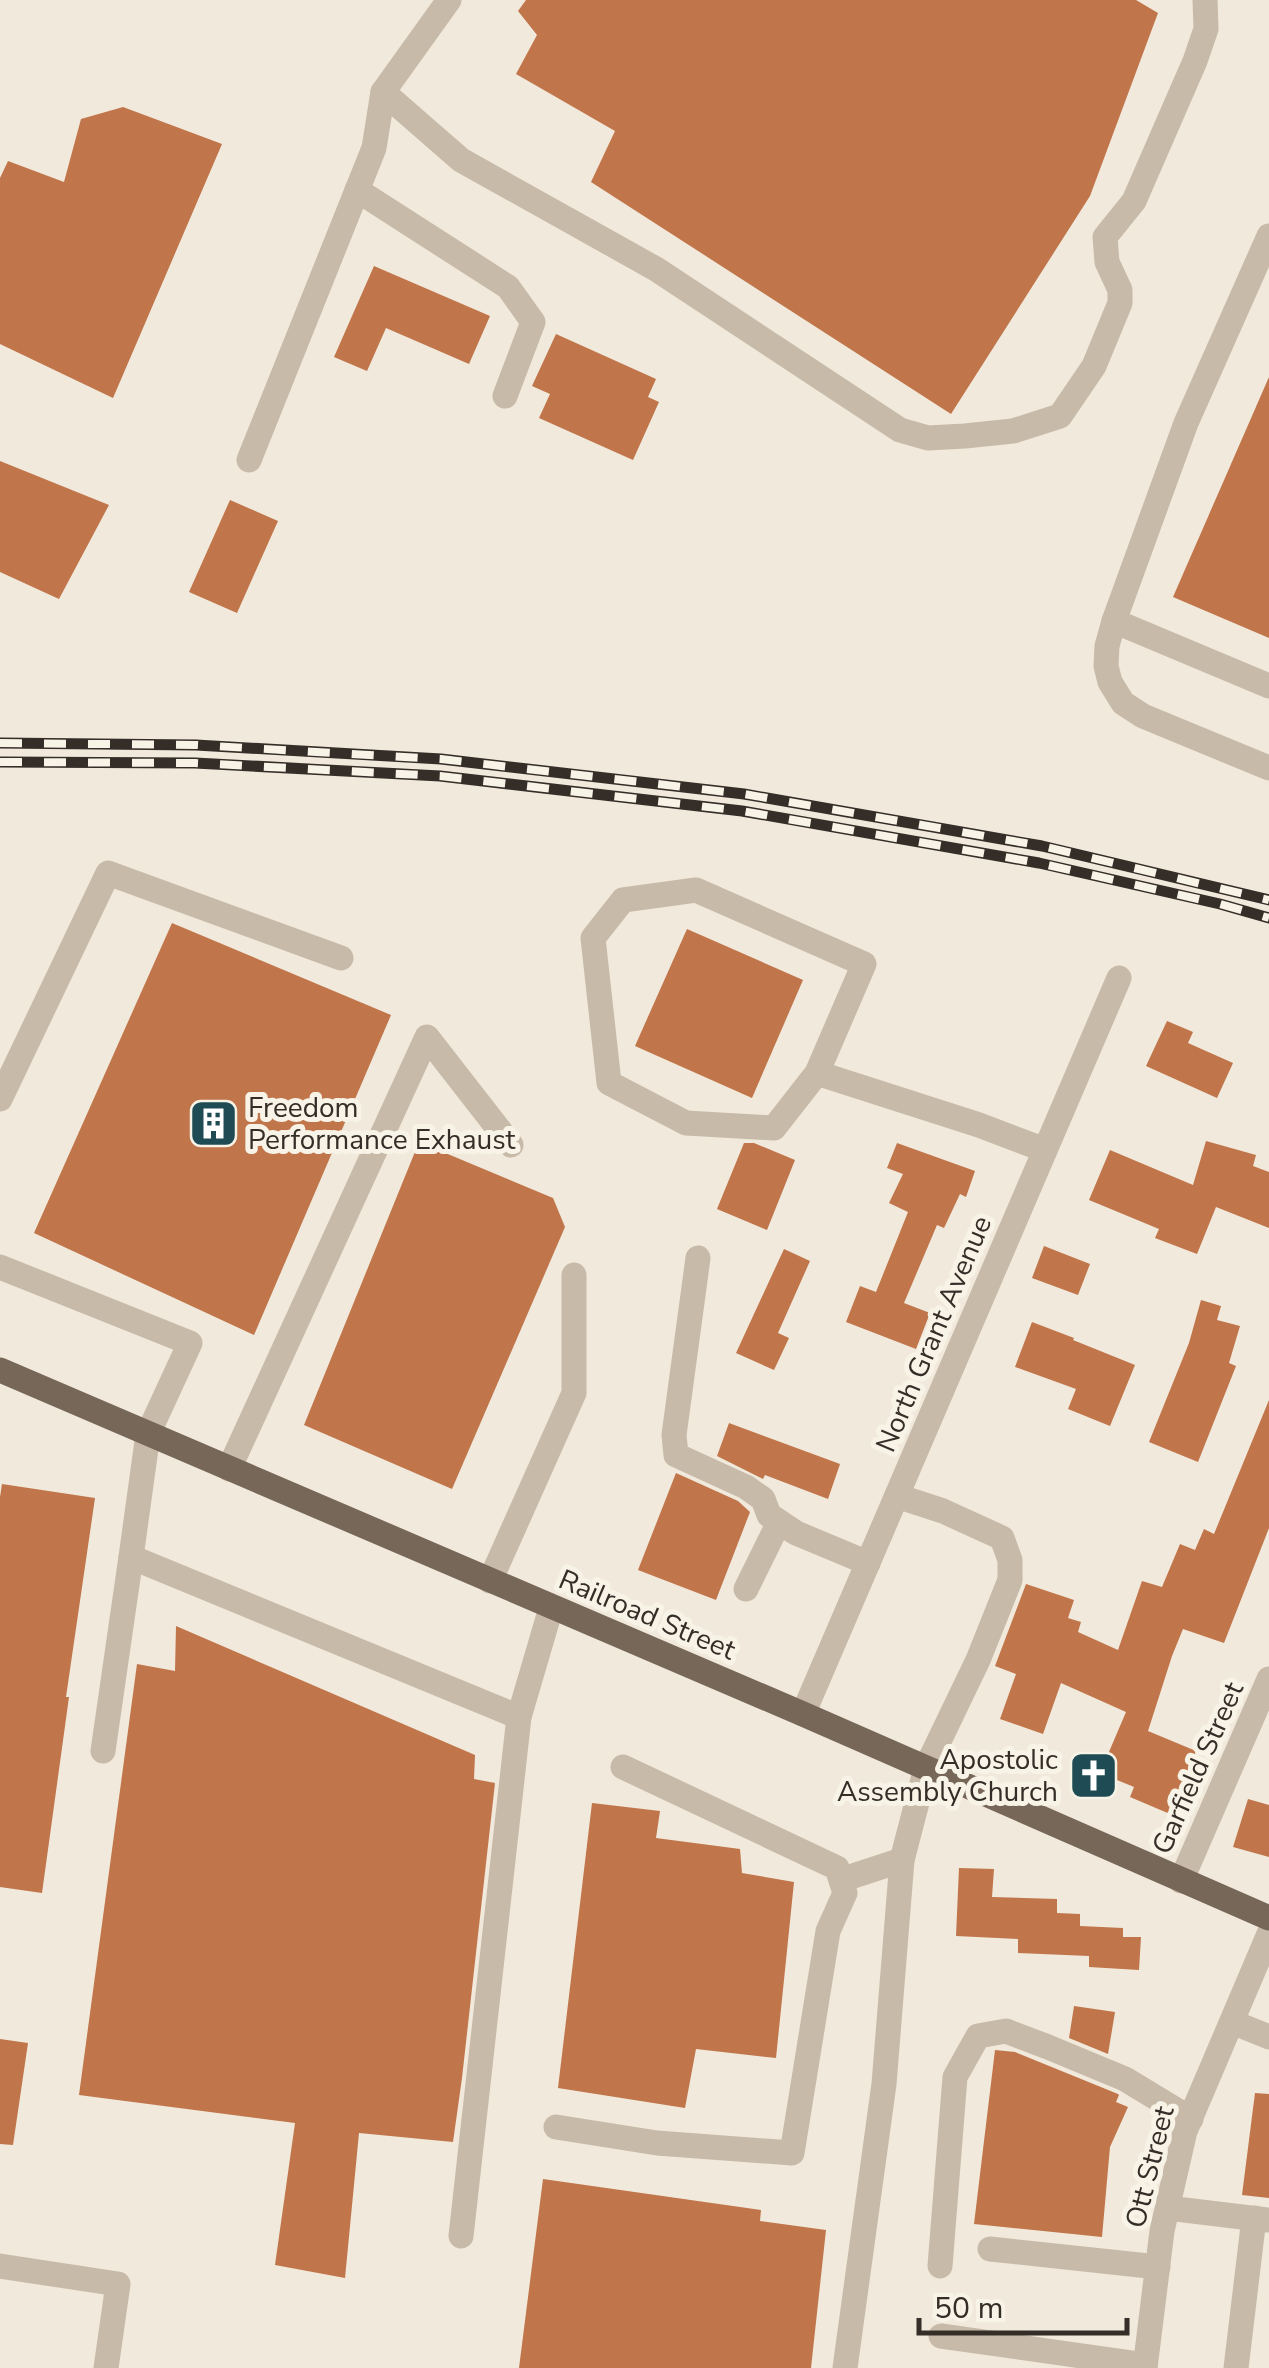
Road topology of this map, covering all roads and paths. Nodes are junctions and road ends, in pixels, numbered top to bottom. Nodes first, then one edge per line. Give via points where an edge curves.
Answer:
1 (449, 0) edge
2 (1205, 0) edge
3 (383, 92) junction
4 (358, 190) junction
5 (1269, 236) edge
6 (505, 396) dead end
7 (249, 460) dead end
8 (1114, 622) junction
9 (1269, 686) edge
10 (1269, 768) edge
11 (341, 958) dead end
12 (1119, 978) dead end
13 (817, 1074) junction
14 (0, 1099) edge
15 (510, 1145) dead end
16 (1045, 1150) junction
17 (698, 1258) dead end
18 (0, 1267) edge
19 (574, 1275) dead end
20 (2, 1378) edge
21 (148, 1434) junction
22 (229, 1469) junction
23 (897, 1496) junction
24 (778, 1522) junction
25 (132, 1557) junction
26 (868, 1563) junction
27 (490, 1581) junction
28 (746, 1590) dead end
29 (552, 1608) junction
30 (1269, 1680) edge
31 (804, 1714) junction
32 (518, 1717) junction
33 (103, 1752) dead end
34 (623, 1766) dead end
35 (926, 1768) junction
36 (902, 1860) junction
37 (841, 1880) junction
38 (1181, 1880) junction
39 (1269, 1918) edge
40 (1269, 1934) edge
41 (1232, 2022) junction
42 (1269, 2037) edge
43 (1190, 2119) junction
44 (556, 2127) dead end
45 (1168, 2208) junction
46 (1262, 2219) edge
47 (461, 2236) dead end
48 (990, 2249) dead end
49 (0, 2266) edge
50 (940, 2266) dead end
51 (1158, 2267) junction
52 (941, 2336) dead end
53 (1145, 2366) edge
54 (106, 2368) edge
55 (846, 2368) edge
56 (1236, 2368) edge

1 - 3 street
2 - 3 street via 1206,29 1195,61 1134,201 1106,237 1120,303 1094,366 1060,416 1014,431 928,438 900,430 656,270 461,160
3 - 4 street via 374,148
4 - 6 street via 508,287 534,322
4 - 7 street
5 - 8 street via 1186,423
8 - 9 street
8 - 10 street via 1106,666 1123,703
11 - 14 street via 108,873
12 - 16 street, North Grant Avenue
13 - 13 street via 774,1128 686,1123 609,1082 594,938 623,900 696,890 864,964
13 - 16 street
15 - 22 street via 427,1037
16 - 23 street, North Grant Avenue
17 - 24 street via 676,1455 746,1487
18 - 21 street via 190,1342
19 - 27 street via 574,1392
20 - 21 main road, Railroad Street
21 - 22 main road, Railroad Street
21 - 25 street
22 - 27 main road, Railroad Street
23 - 26 street, North Grant Avenue
23 - 35 street via 1002,1538 1010,1560 1010,1580 978,1660
24 - 26 street
24 - 28 street
25 - 32 street
25 - 33 street
26 - 31 street, North Grant Avenue
27 - 29 main road, Railroad Street
29 - 31 main road, Railroad Street
29 - 32 street
30 - 38 street, Garfield Street
31 - 35 main road, Railroad Street
32 - 47 street
34 - 37 street via 838,1868
35 - 36 street
35 - 38 main road, Railroad Street
36 - 37 street
36 - 55 street via 884,2084
37 - 44 street via 846,1893 828,1931 792,2152 657,2144
38 - 39 main road, Railroad Street
40 - 41 street, Ott Street
41 - 42 street
41 - 43 street, Ott Street
43 - 45 street, Ott Street
43 - 50 street via 1125,2079 1048,2047 1006,2031 978,2036 955,2076
45 - 46 street
45 - 51 street, Ott Street
46 - 56 street
48 - 51 street
49 - 54 street via 118,2284
51 - 53 street, Ott Street
52 - 53 street

